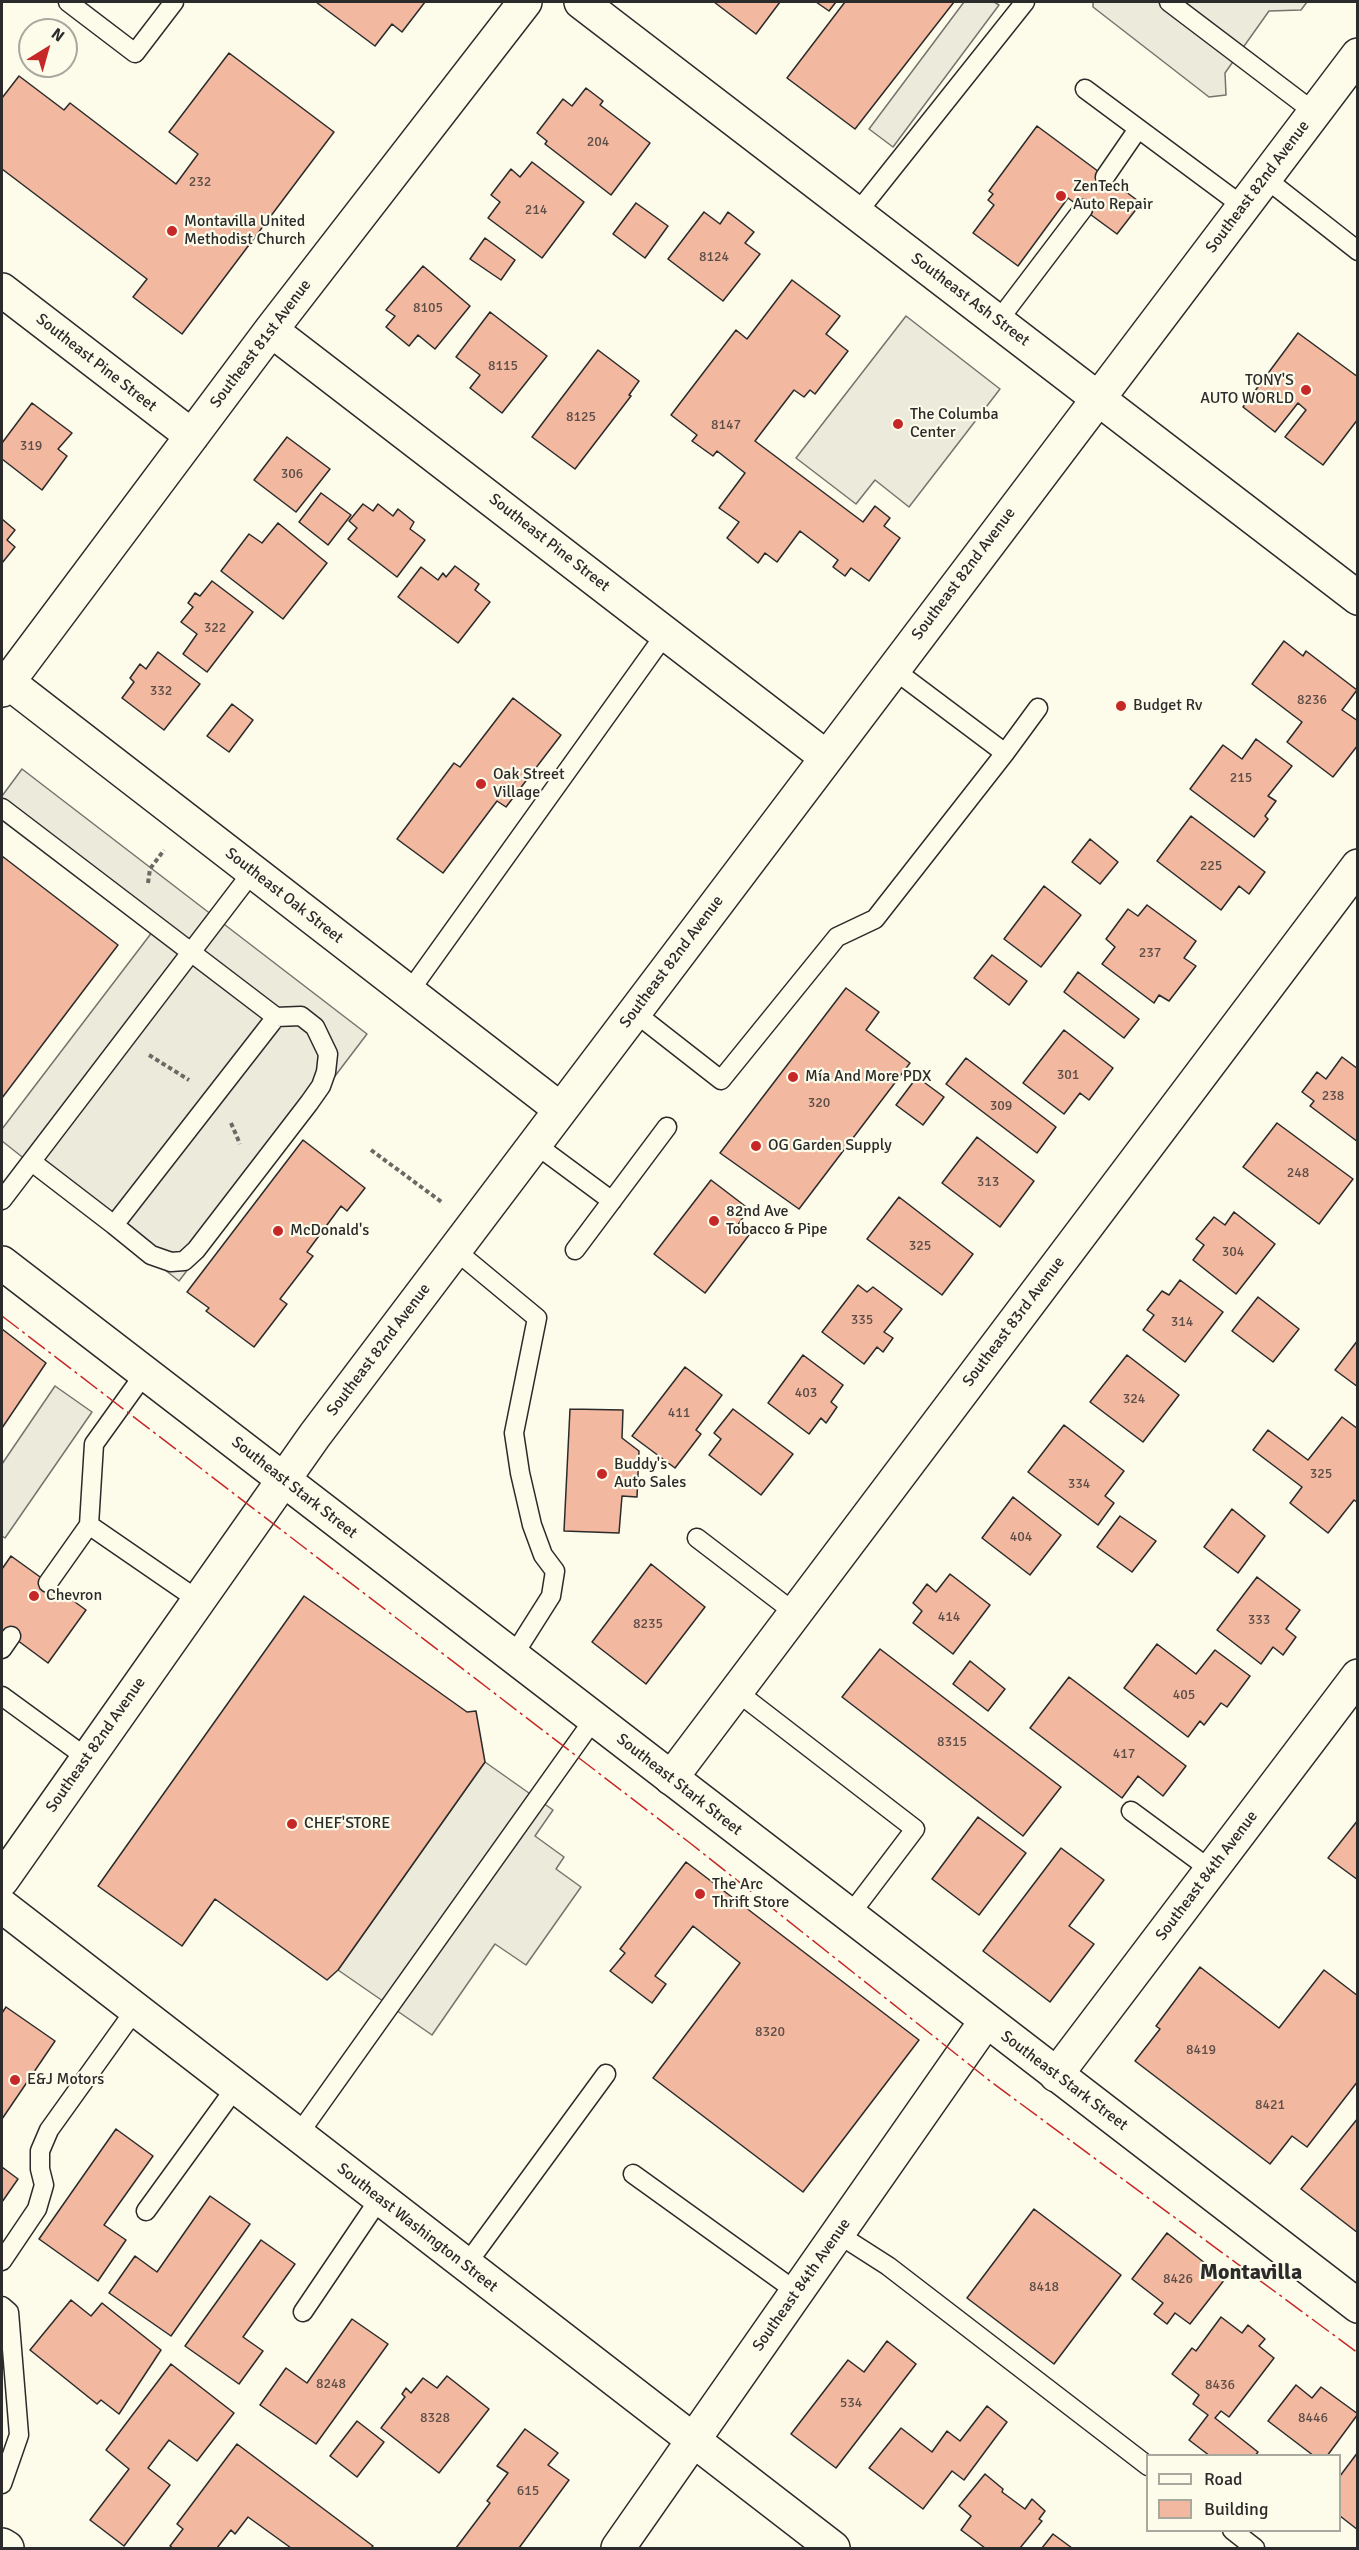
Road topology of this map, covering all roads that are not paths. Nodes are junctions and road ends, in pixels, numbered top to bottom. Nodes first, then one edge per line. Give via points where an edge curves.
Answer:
1 (174, 2) edge
2 (525, 2) edge
3 (581, 2) edge
4 (1025, 2) edge
5 (1169, 2) edge
6 (77, 4) edge
7 (1358, 55) edge
8 (1085, 89) dead end
9 (1314, 112) junction
10 (1138, 129) junction
11 (1105, 177) dead end
12 (1265, 178) junction
13 (1244, 207) junction
14 (1083, 208) dead end
15 (857, 213) junction
16 (1358, 251) edge
17 (2, 290) edge
18 (998, 321) junction
19 (271, 330) junction
20 (1097, 398) junction
21 (192, 436) junction
22 (1358, 598) edge
23 (666, 633) junction
24 (893, 669) junction
25 (4, 686) edge
26 (1038, 708) dead end
27 (1005, 753) junction
28 (826, 757) junction
29 (2, 808) edge
30 (1358, 866) edge
31 (253, 871) junction
32 (190, 951) junction
33 (409, 992) junction
34 (634, 1012) junction
35 (276, 1017) junction
36 (560, 1109) junction
37 (667, 1127) dead end
38 (535, 1143) junction
39 (32, 1162) junction
40 (2, 1200) edge
41 (612, 1201) junction
42 (114, 1225) junction
43 (464, 1238) junction
44 (575, 1250) dead end
45 (2, 1263) edge
46 (145, 1373) junction
47 (283, 1480) junction
48 (89, 1525) junction
49 (698, 1538) dead end
50 (48, 1583) dead end
51 (198, 1600) junction
52 (795, 1613) junction
53 (513, 1656) junction
54 (1358, 1676) edge
55 (736, 1691) junction
56 (2, 1696) edge
57 (594, 1719) junction
58 (87, 1758) junction
59 (671, 1778) junction
60 (1131, 1811) dead end
61 (1211, 1870) junction
62 (2, 1880) edge
63 (2, 1906) edge
64 (849, 1916) junction
65 (135, 2010) junction
66 (986, 2021) junction
67 (606, 2074) dead end
68 (1056, 2075) junction
69 (236, 2087) junction
70 (298, 2136) junction
71 (633, 2174) dead end
72 (380, 2199) junction
73 (146, 2211) dead end
74 (838, 2234) junction
75 (2, 2261) edge
76 (466, 2265) junction
77 (797, 2292) junction
78 (2, 2306) edge
79 (1358, 2306) edge
80 (303, 2312) dead end
81 (693, 2441) junction
82 (1146, 2464) edge
83 (2, 2484) edge
84 (1235, 2532) edge
85 (2, 2545) edge
86 (7, 2548) edge
87 (618, 2548) edge
88 (833, 2548) edge
89 (1255, 2548) edge

1 - 6 lane via 135,52
2 - 19 street, Southeast 81st Avenue
3 - 15 street, Southeast Ash Street
4 - 15 lane
5 - 9 lane
7 - 9 street, Southeast 82nd Avenue
8 - 10 lane
9 - 12 street, Southeast 82nd Avenue
10 - 11 lane
10 - 13 lane
12 - 13 street, Southeast 82nd Avenue
12 - 16 lane
13 - 20 street, Southeast 82nd Avenue
14 - 18 lane
15 - 18 street, Southeast Ash Street
17 - 21 street, Southeast Pine Street
18 - 20 street, Southeast Ash Street
19 - 21 street, Southeast 81st Avenue
19 - 23 street, Southeast Pine Street
20 - 22 street, Southeast Ash Street
20 - 24 street, Southeast 82nd Avenue
21 - 25 street, Southeast 81st Avenue
23 - 28 street, Southeast Pine Street
23 - 33 lane
24 - 27 lane
24 - 28 street, Southeast 82nd Avenue
25 - 31 street, Southeast Oak Street
26 - 27 lane
27 - 34 lane via 875,919 837,937 721,1080
28 - 34 street, Southeast 82nd Avenue
29 - 32 lane
30 - 52 street, Southeast 83rd Avenue
31 - 32 lane
31 - 33 street, Southeast Oak Street
32 - 35 lane
32 - 39 lane
33 - 36 street, Southeast Oak Street
34 - 36 street, Southeast 82nd Avenue
35 - 42 lane
35 - 42 lane via 301,1016 315,1027 328,1054 326,1072 309,1103 203,1240 184,1261 171,1263 151,1255
36 - 38 street, Southeast 82nd Avenue
37 - 41 lane
38 - 41 lane
38 - 43 street, Southeast 82nd Avenue
39 - 40 lane
39 - 42 lane
41 - 44 lane
43 - 47 street, Southeast 82nd Avenue
43 - 53 lane via 537,1318 514,1433 532,1525 543,1555 555,1571 551,1596
45 - 46 street, Southeast Stark Street
46 - 47 street, Southeast Stark Street
46 - 48 lane via 94,1444
47 - 51 street, Southeast 82nd Avenue
47 - 53 street, Southeast Stark Street
48 - 50 lane
48 - 51 lane
49 - 52 lane
51 - 58 street, Southeast 82nd Avenue
52 - 55 street, Southeast 83rd Avenue
53 - 57 street, Southeast Stark Street
54 - 61 street, Southeast 84th Avenue
55 - 59 street, Southeast 83rd Avenue
55 - 64 lane via 915,1829
56 - 58 lane
57 - 59 street, Southeast Stark Street
57 - 70 lane
58 - 62 street, Southeast 82nd Avenue
59 - 64 street, Southeast Stark Street
60 - 61 lane
61 - 68 street, Southeast 84th Avenue
63 - 65 street, Southeast Washington Street
64 - 66 street, Southeast Stark Street
65 - 69 street, Southeast Washington Street
65 - 75 lane via 49,2130 40,2151 44,2185 36,2209
66 - 68 street, Southeast Stark Street
66 - 74 street, Southeast 84th Avenue
67 - 76 lane
68 - 79 street, Southeast Stark Street
69 - 70 street, Southeast Washington Street
69 - 73 lane
70 - 72 street, Southeast Washington Street
71 - 77 lane
72 - 76 street, Southeast Washington Street
72 - 80 lane
74 - 77 street, Southeast 84th Avenue
74 - 82 lane via 888,2266
76 - 81 street, Southeast Washington Street
77 - 81 street, Southeast 84th Avenue
78 - 83 lane via 9,2312 19,2435
81 - 87 street, Southeast 84th Avenue
81 - 88 street, Southeast Washington Street
84 - 89 lane
85 - 86 street

